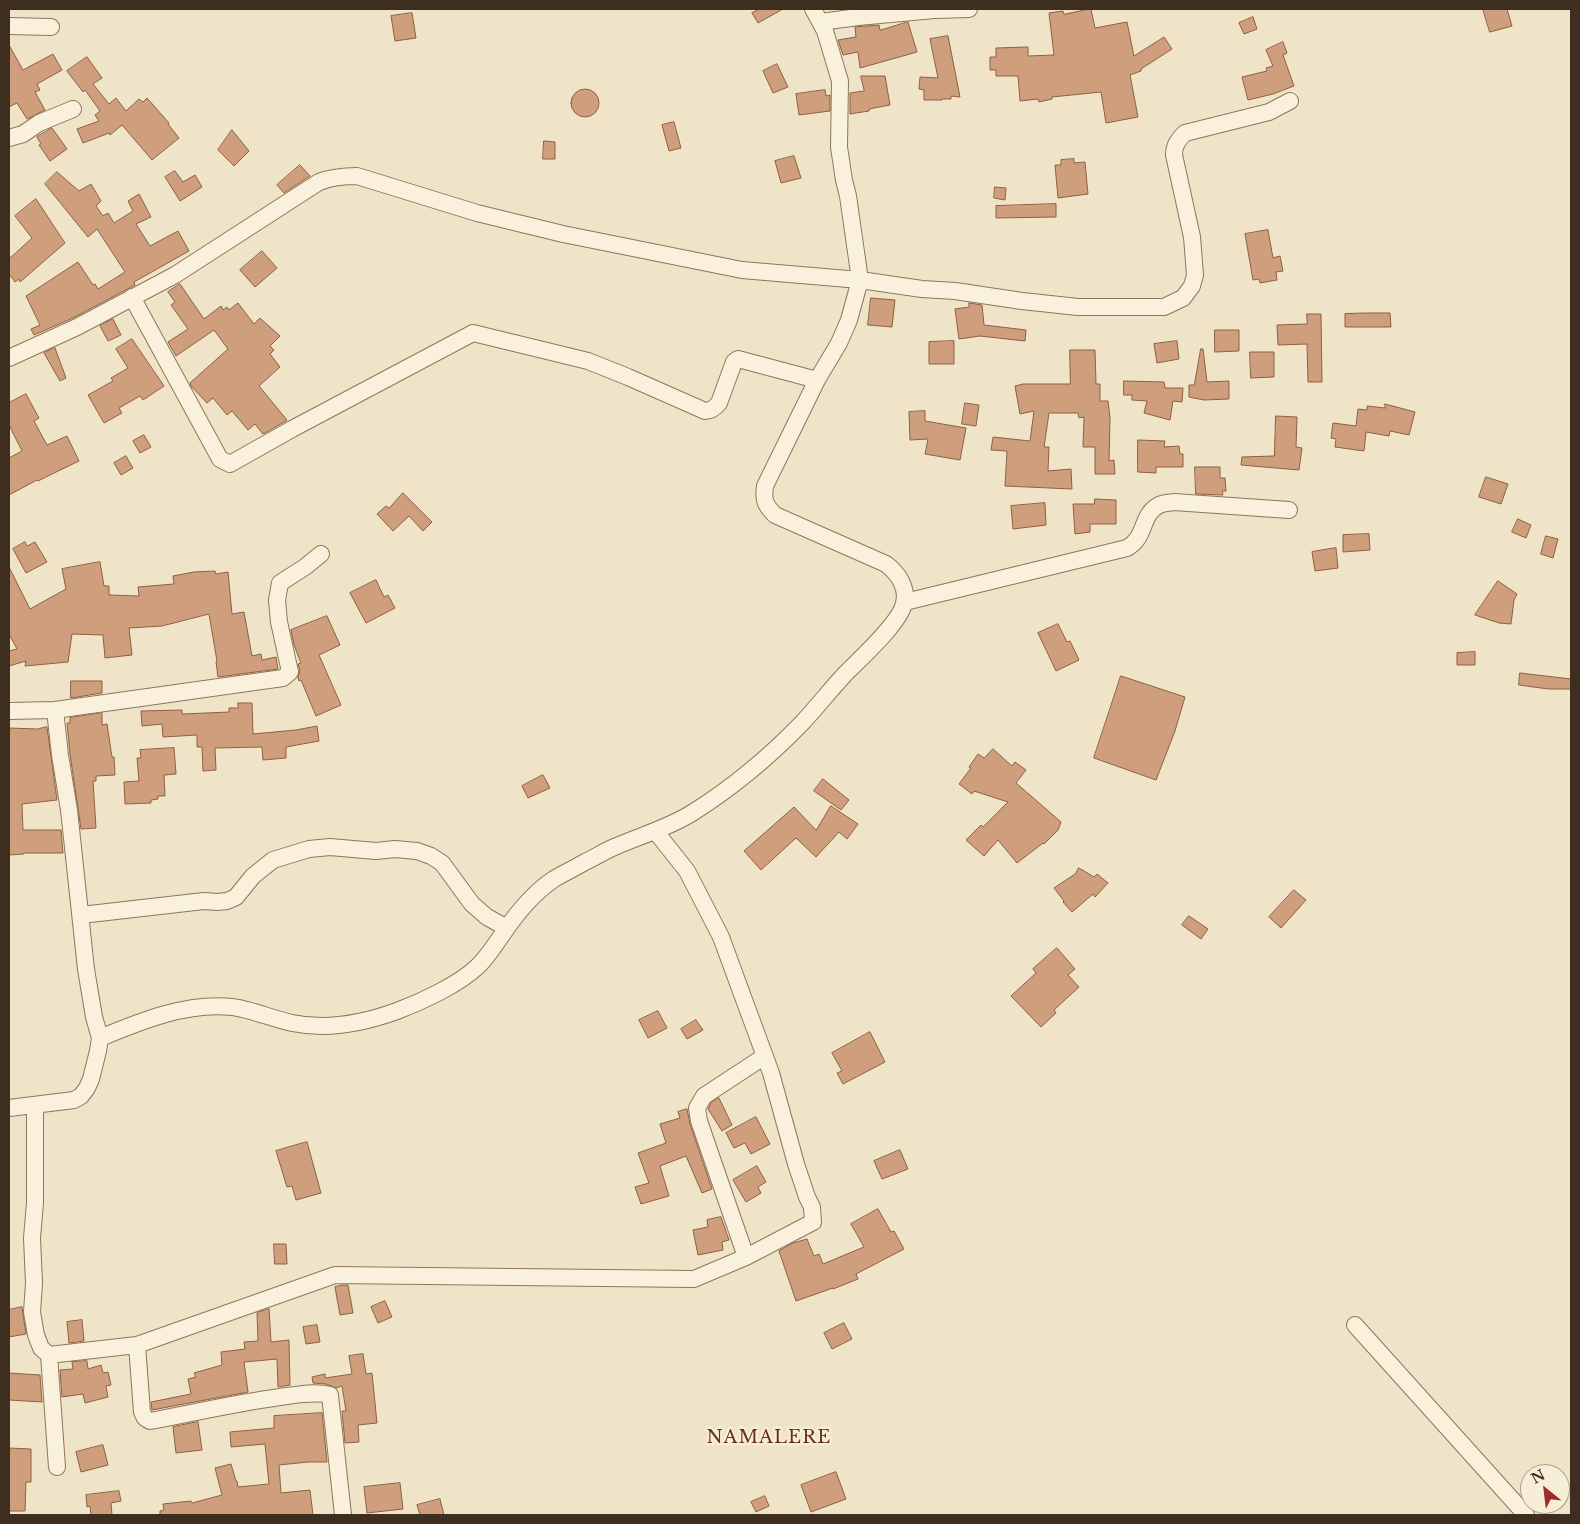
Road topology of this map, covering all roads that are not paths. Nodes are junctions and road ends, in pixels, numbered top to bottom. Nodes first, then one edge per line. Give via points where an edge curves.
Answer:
1 (969, 9) edge
2 (817, 16) edge
3 (9, 26) edge
4 (52, 27) dead end
5 (1290, 101) dead end
6 (73, 109) dead end
7 (9, 138) edge
8 (860, 280) junction
9 (132, 297) junction
10 (12, 354) edge
11 (817, 380) junction
12 (1289, 510) dead end
13 (321, 554) dead end
14 (905, 602) junction
15 (55, 710) junction
16 (9, 711) edge
17 (656, 832) junction
18 (81, 915) junction
19 (507, 928) junction
20 (100, 1038) junction
21 (765, 1056) junction
22 (35, 1105) junction
23 (9, 1108) edge
24 (746, 1257) junction
25 (1355, 1325) dead end
26 (137, 1345) junction
27 (50, 1355) junction
28 (57, 1467) dead end
29 (343, 1515) edge
30 (1526, 1515) edge

1 - 2 street via 858,17
2 - 8 street via 840,81 839,147
3 - 4 street
5 - 8 street via 1269,112 1185,133 1177,141 1174,155 1192,237 1195,275 1183,298 1164,307 1078,306
6 - 7 street
8 - 9 street via 742,270 696,262 563,234 477,213 357,176 342,176 319,182 175,275
8 - 11 street via 849,320
9 - 10 street via 77,327
9 - 11 street via 220,459 230,464 473,333 588,361 704,411 715,408 719,403 738,359
11 - 14 street via 765,486 765,502 775,515 784,520 886,564 899,576
12 - 14 street via 1174,502 1160,504 1151,511 1140,537 1127,548
13 - 15 street via 280,583 277,600 279,622 290,672 283,678
14 - 17 street via 892,626 766,757 718,796
15 - 16 street
15 - 18 street
17 - 19 street via 615,846 553,880 523,906
17 - 21 street via 687,871 721,937
18 - 19 street via 204,901 227,902 273,860 309,849 330,847 376,851 394,849 431,856 442,863 472,904
18 - 20 street via 86,969
19 - 20 street via 492,951 463,978 396,1011 357,1022 328,1025 294,1023 234,1007 200,1006 131,1025
20 - 22 street via 94,1070 81,1096 74,1100
21 - 24 street via 704,1096 697,1108
21 - 24 street via 812,1207 813,1222
22 - 23 street
22 - 27 street via 32,1312 41,1348
24 - 26 street via 694,1279 335,1275
25 - 30 street
26 - 27 street
26 - 29 street via 142,1412 150,1421 258,1400 330,1395
27 - 28 street

